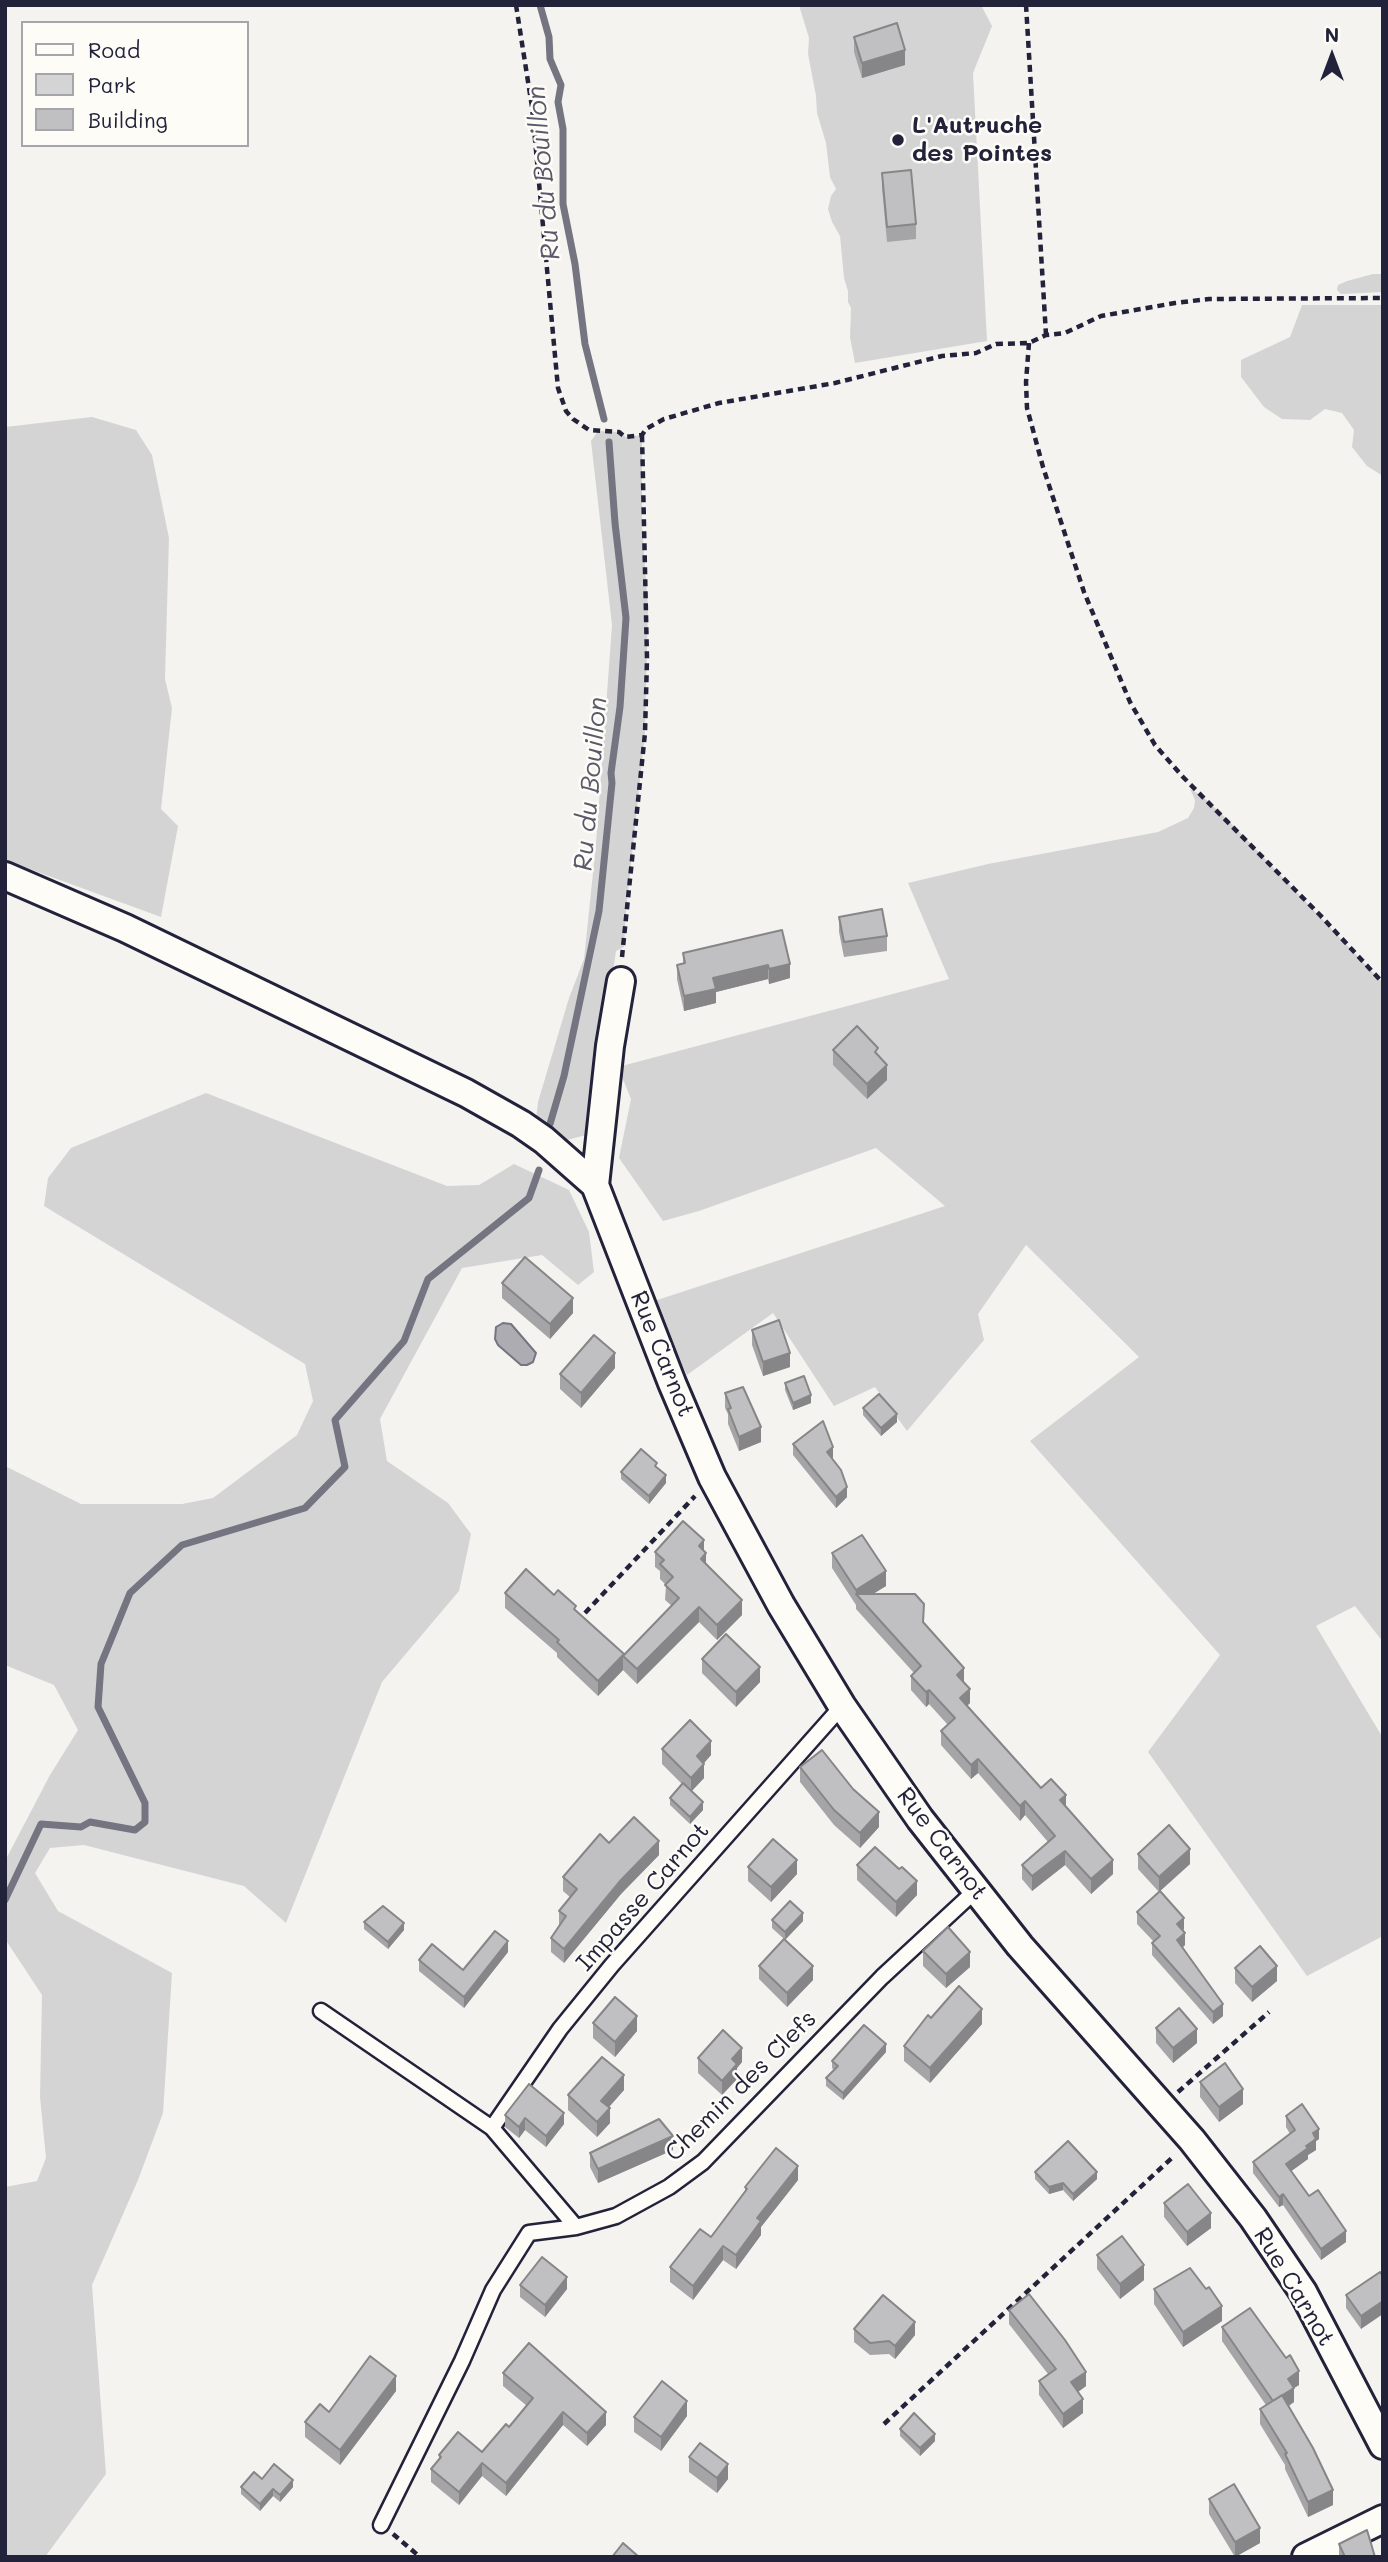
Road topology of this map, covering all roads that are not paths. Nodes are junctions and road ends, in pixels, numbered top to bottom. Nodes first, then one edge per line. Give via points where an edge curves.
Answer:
1 (5, 876) edge
2 (621, 981) road end
3 (595, 1185) junction
4 (842, 1706) junction
5 (976, 1890) junction
6 (321, 2011) dead end
7 (492, 2128) junction
8 (576, 2227) junction
9 (1383, 2445) edge
10 (1383, 2519) edge
11 (381, 2525) road end
12 (1306, 2557) edge

1 - 3 street via 125,928 466,1093 533,1132
2 - 3 street
3 - 4 street, Rue Carnot via 712,1478
4 - 5 street, Rue Carnot
4 - 7 lane, Impasse Carnot via 612,1965 560,2029
5 - 8 lane, Chemin des Clefs via 881,1978 704,2162 669,2188 616,2216
5 - 9 street, Rue Carnot via 1192,2140 1253,2218 1303,2292
6 - 7 lane
7 - 8 lane
8 - 11 lane, Chemin des Clefs via 529,2233 494,2290
10 - 12 street

